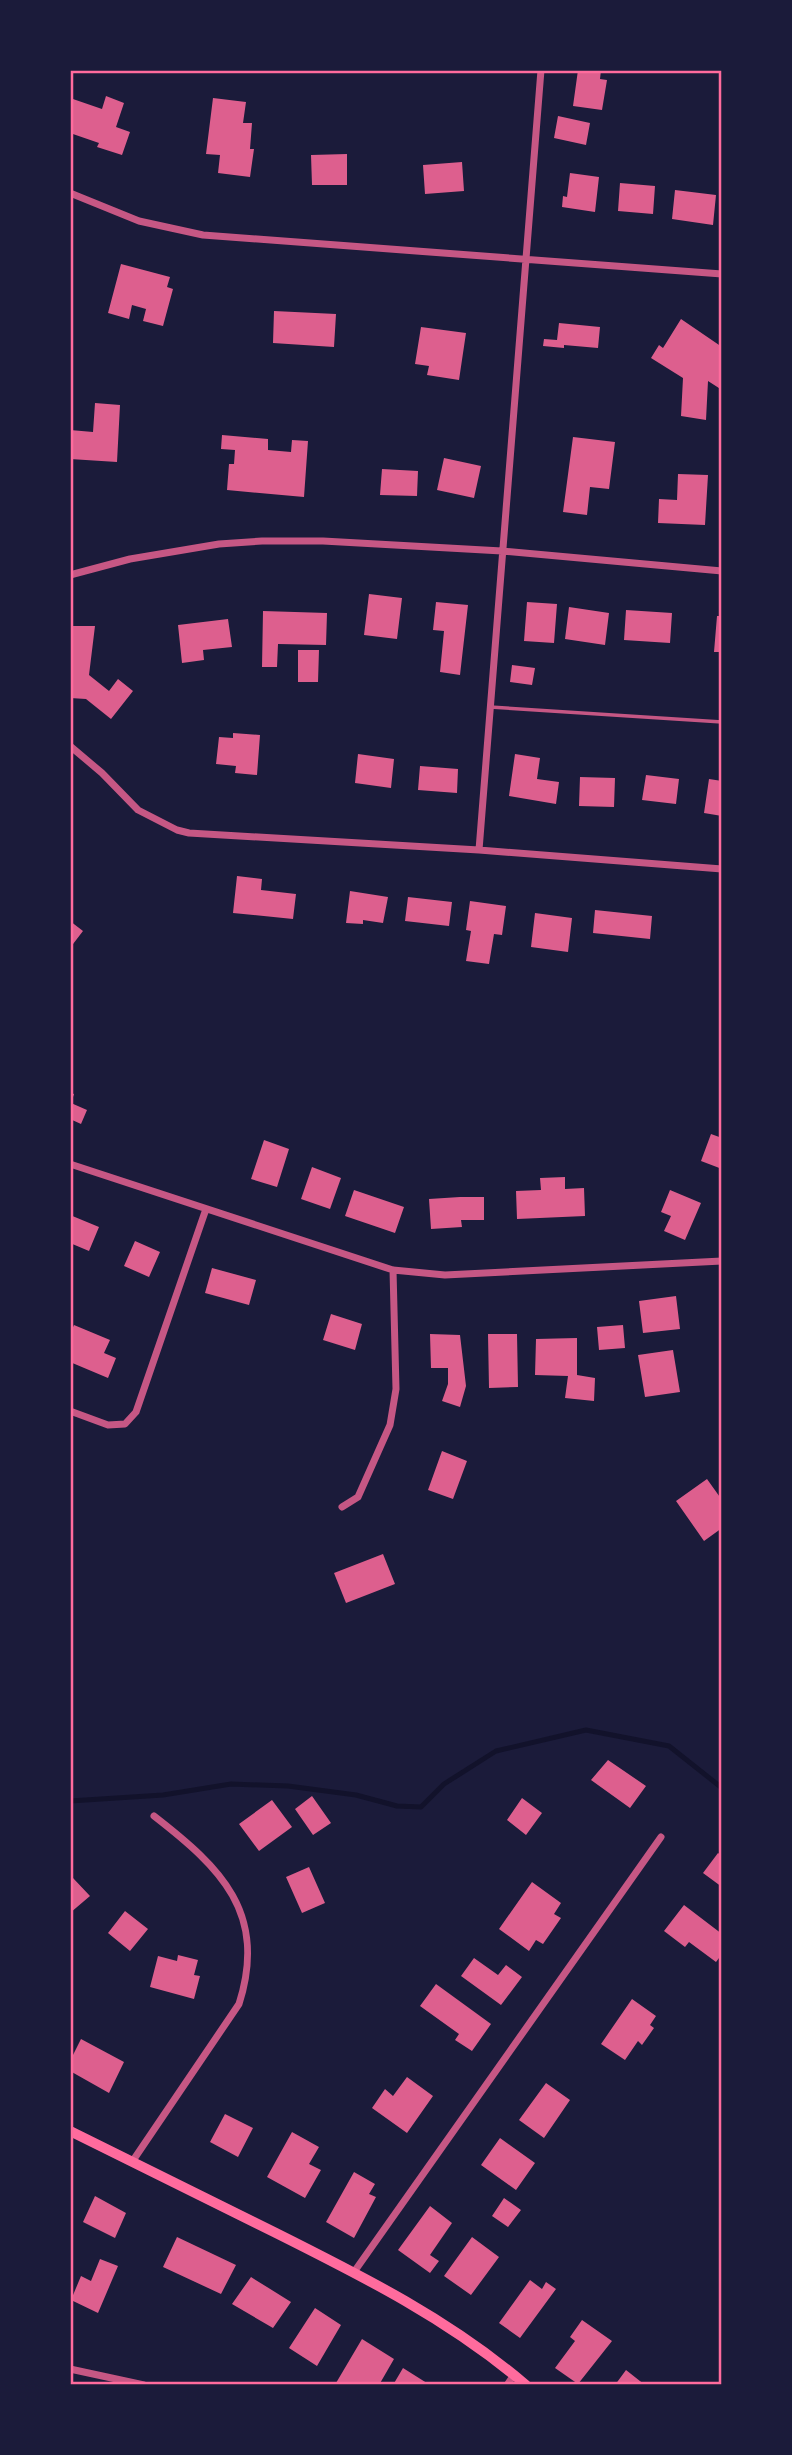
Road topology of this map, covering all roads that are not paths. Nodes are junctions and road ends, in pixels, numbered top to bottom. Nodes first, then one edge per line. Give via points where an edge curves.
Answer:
1 (541, 70) edge
2 (70, 193) edge
3 (525, 259) junction
4 (722, 274) edge
5 (502, 551) junction
6 (722, 571) edge
7 (70, 575) edge
8 (490, 706) junction
9 (722, 722) edge
10 (70, 746) edge
11 (479, 850) junction
12 (722, 869) edge
13 (70, 1164) edge
14 (206, 1209) junction
15 (722, 1261) edge
16 (393, 1270) junction
17 (70, 1411) edge
18 (342, 1507) dead end
19 (154, 1816) dead end
20 (661, 1837) dead end
21 (70, 2131) edge
22 (132, 2162) junction
23 (354, 2272) junction
24 (70, 2370) edge
25 (514, 2375) junction
26 (144, 2385) edge
27 (507, 2385) edge
28 (526, 2385) edge

1 - 3 street
2 - 3 street via 139,221 203,235
3 - 4 street
3 - 5 street
5 - 6 street
5 - 7 street via 323,541 230,543 130,559
5 - 8 street
8 - 9 lane
8 - 11 street
10 - 11 street via 138,810 177,830
11 - 12 street
13 - 14 street
14 - 16 street
14 - 17 street via 136,1412 125,1424 108,1425
15 - 16 street via 445,1275
16 - 18 street via 396,1389 390,1424 358,1497
19 - 22 street via 194,1847 226,1884 239,1908 248,1960 239,2004
20 - 23 street
21 - 22 main road
22 - 23 main road
23 - 25 main road via 447,2326
24 - 26 street
25 - 27 street
25 - 28 main road

